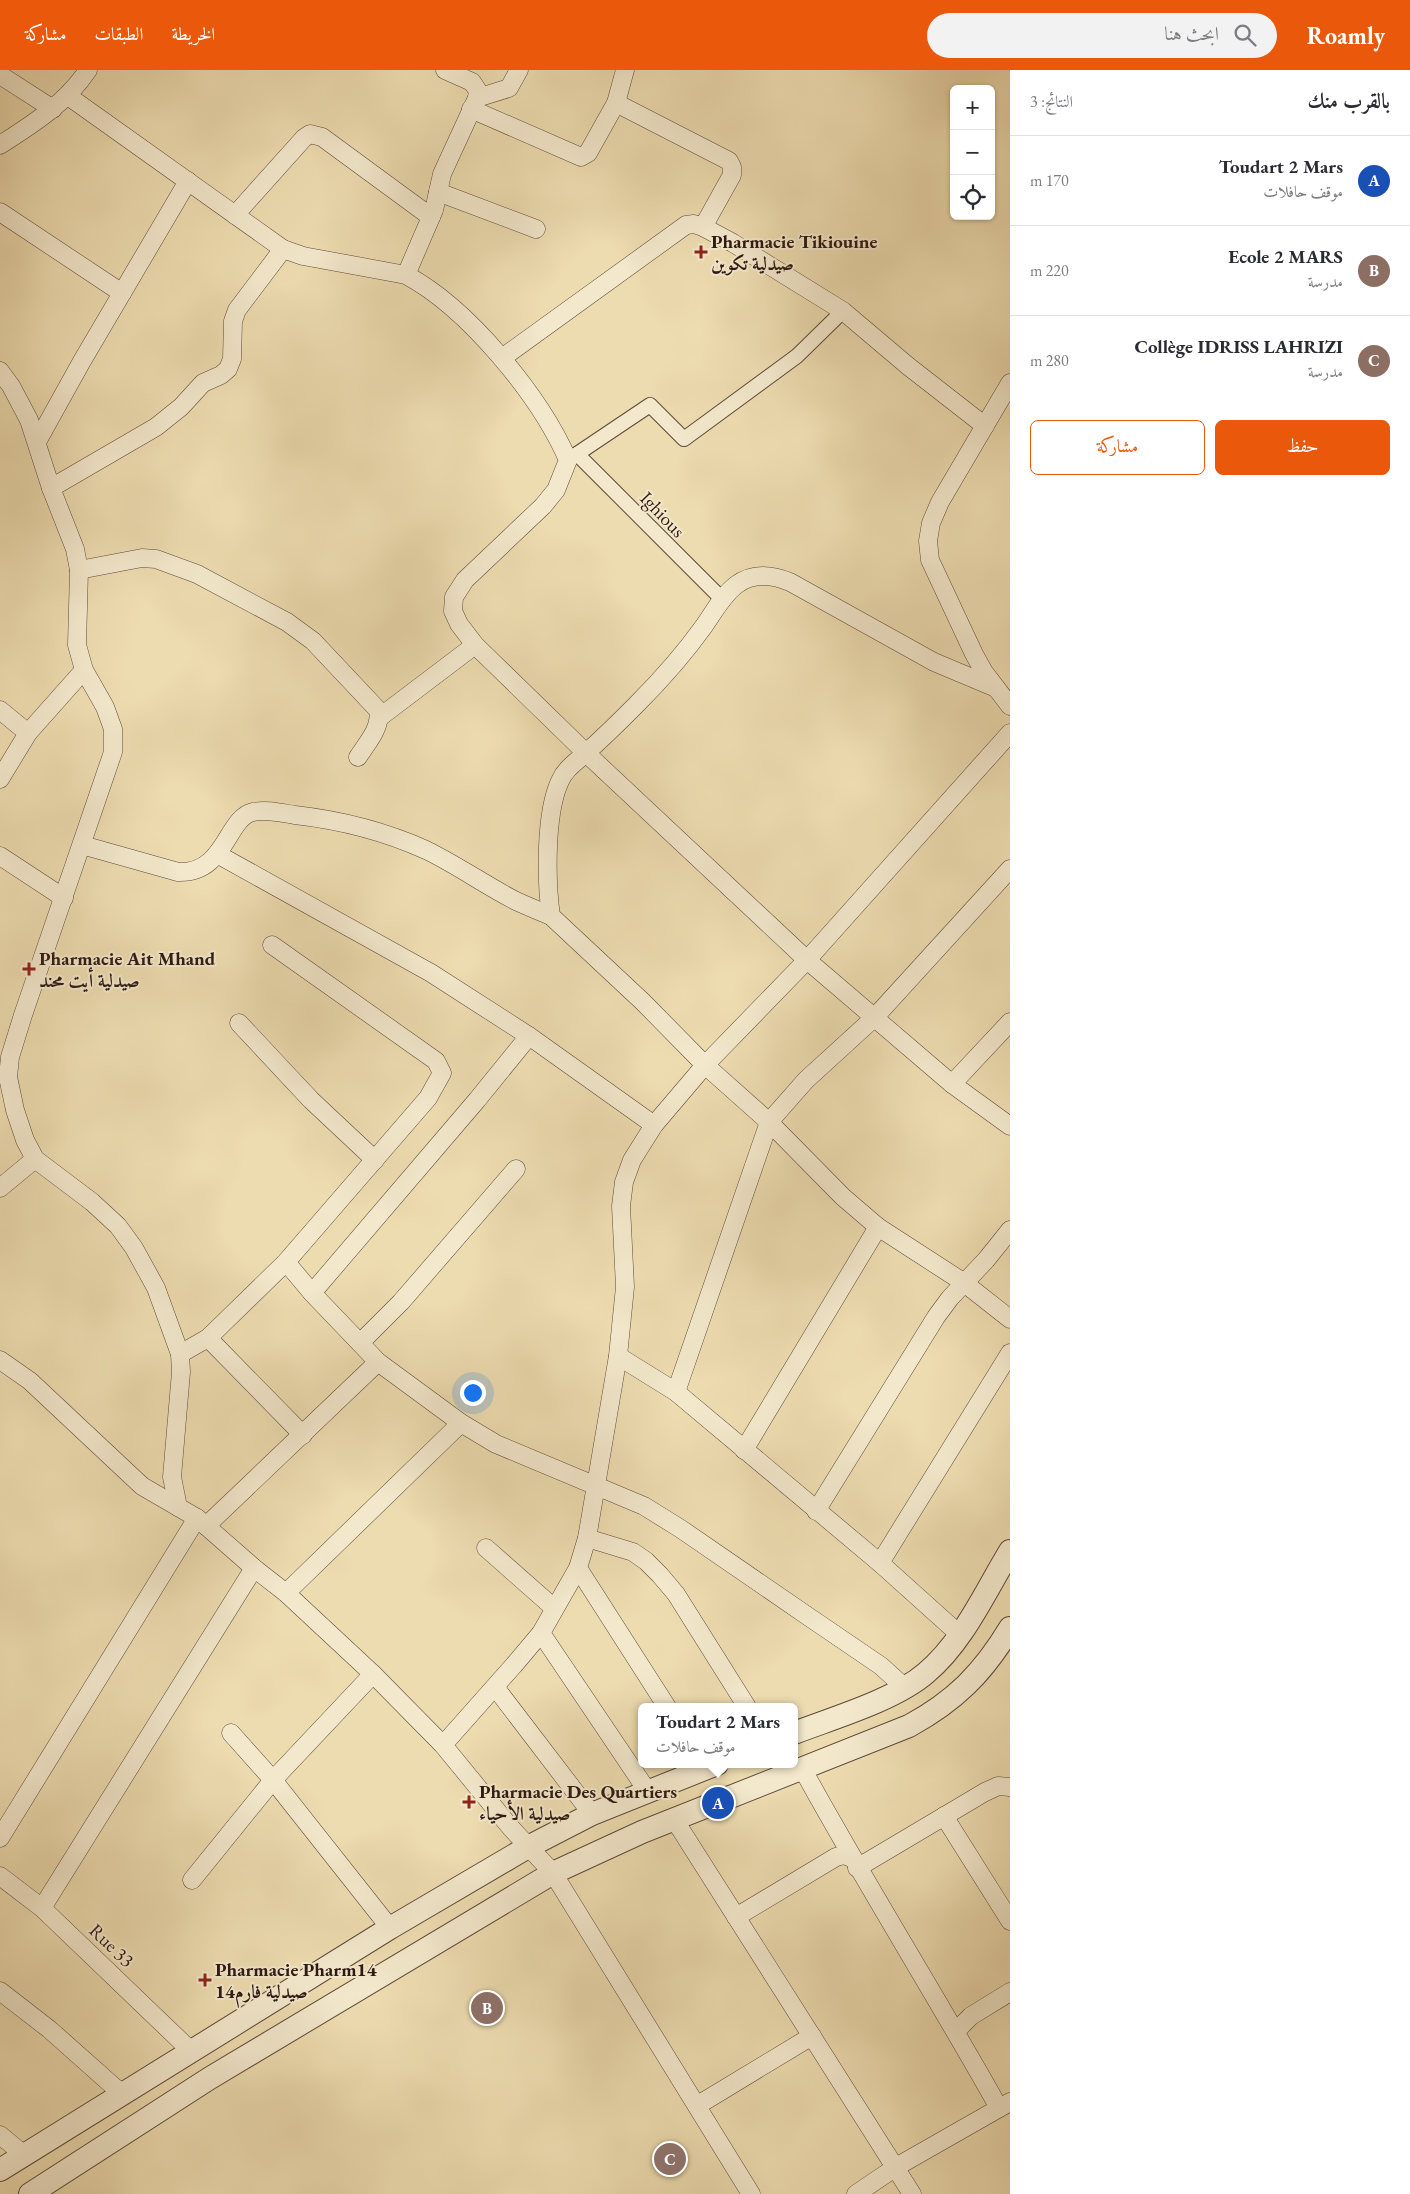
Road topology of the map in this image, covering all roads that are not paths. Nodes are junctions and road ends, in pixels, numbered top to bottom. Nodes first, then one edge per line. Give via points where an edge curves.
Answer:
1 (88, 70) edge
2 (445, 70) edge
3 (519, 70) edge
4 (625, 70) edge
5 (0, 75) edge
6 (68, 96) junction
7 (616, 103) junction
8 (474, 104) junction
9 (54, 109) junction
10 (0, 145) edge
11 (188, 181) junction
12 (438, 192) junction
13 (0, 212) edge
14 (235, 216) junction
15 (431, 217) junction
16 (703, 227) junction
17 (536, 229) dead end
18 (283, 249) junction
19 (406, 274) junction
20 (122, 293) junction
21 (843, 311) junction
22 (502, 358) junction
23 (0, 372) edge
24 (1010, 383) edge
25 (985, 426) junction
26 (37, 442) junction
27 (573, 457) junction
28 (51, 488) junction
29 (79, 570) junction
30 (722, 599) junction
31 (475, 645) junction
32 (84, 670) junction
33 (996, 688) junction
34 (1010, 706) edge
35 (0, 710) edge
36 (380, 717) junction
37 (28, 733) junction
38 (1010, 733) edge
39 (586, 753) junction
40 (358, 757) dead end
41 (0, 779) edge
42 (82, 845) junction
43 (217, 854) junction
44 (2, 862) edge
45 (1010, 869) edge
46 (64, 898) junction
47 (551, 916) junction
48 (272, 945) dead end
49 (807, 960) junction
50 (875, 1017) junction
51 (240, 1023) dead end
52 (1008, 1027) edge
53 (529, 1036) junction
54 (705, 1065) junction
55 (4, 1076) edge
56 (952, 1084) junction
57 (769, 1122) junction
58 (654, 1125) junction
59 (1010, 1126) edge
60 (36, 1160) junction
61 (375, 1160) junction
62 (516, 1169) dead end
63 (0, 1188) edge
64 (878, 1227) junction
65 (1010, 1230) edge
66 (286, 1262) junction
67 (963, 1282) junction
68 (312, 1293) junction
69 (1010, 1319) edge
70 (208, 1338) junction
71 (360, 1344) junction
72 (1010, 1353) edge
73 (180, 1354) junction
74 (618, 1356) junction
75 (0, 1360) edge
76 (378, 1362) junction
77 (676, 1392) junction
78 (461, 1423) junction
79 (303, 1435) junction
80 (744, 1450) junction
81 (597, 1487) junction
82 (178, 1507) junction
83 (816, 1511) junction
84 (201, 1522) junction
85 (587, 1538) junction
86 (486, 1548) dead end
87 (1010, 1551) edge
88 (880, 1564) junction
89 (254, 1568) junction
90 (578, 1568) junction
91 (286, 1593) junction
92 (554, 1608) junction
93 (541, 1633) junction
94 (960, 1634) junction
95 (1008, 1636) edge
96 (373, 1674) junction
97 (495, 1687) junction
98 (904, 1687) junction
99 (664, 1703) edge
100 (744, 1703) edge
101 (798, 1731) edge
102 (231, 1733) dead end
103 (443, 1745) junction
104 (703, 1768) edge
105 (802, 1768) junction
106 (273, 1780) junction
107 (1010, 1787) edge
108 (648, 1792) junction
109 (592, 1814) junction
110 (944, 1816) junction
111 (674, 1819) junction
112 (0, 1838) edge
113 (528, 1847) junction
114 (854, 1863) junction
115 (553, 1873) junction
116 (0, 1876) edge
117 (192, 1880) dead end
118 (42, 1908) junction
119 (736, 1917) junction
120 (1010, 1922) edge
121 (390, 1928) junction
122 (0, 1991) edge
123 (1010, 1992) edge
124 (956, 2031) junction
125 (812, 2036) junction
126 (190, 2050) junction
127 (122, 2093) junction
128 (698, 2105) junction
129 (1004, 2105) edge
130 (0, 2135) edge
131 (24, 2154) junction
132 (896, 2168) junction
133 (0, 2170) edge
134 (30, 2194) edge
135 (751, 2194) edge
136 (856, 2194) edge
137 (912, 2194) edge

1 - 6 street
2 - 8 street via 472,82 478,90
3 - 8 street via 509,88
4 - 7 street
5 - 9 street
6 - 9 street
6 - 11 street
7 - 8 street via 588,153 581,157
7 - 16 street via 729,161 732,175
8 - 12 street via 442,174
9 - 10 street
11 - 14 street
11 - 20 street
12 - 15 street
12 - 17 street
13 - 20 street
14 - 15 street via 310,134 322,137
14 - 18 street
15 - 19 street
16 - 21 street
16 - 22 street via 686,225
18 - 19 street via 303,256
18 - 28 street via 237,310 228,369 203,383 156,427
19 - 22 street via 447,302
20 - 26 street
21 - 25 street
21 - 27 street via 797,356 684,439 650,405
22 - 27 street
23 - 26 street via 29,420
24 - 25 street
25 - 33 street via 940,502 928,541 930,560 942,588 974,654
26 - 28 street
27 - 30 street, Ighious
27 - 31 street via 556,490 543,506 465,580 454,596 453,611
28 - 29 street via 70,532
29 - 32 street via 77,645
29 - 36 street via 142,558 156,559 197,574 287,622 313,641 373,704
30 - 33 street via 738,584 758,576 774,576 934,662
30 - 39 street via 704,627 663,675
31 - 36 street
31 - 39 street
32 - 37 street
32 - 42 street via 108,714 113,729 113,752
33 - 34 street
35 - 37 street
36 - 40 street via 378,726
37 - 41 street
38 - 49 street
39 - 47 street via 569,767 555,794 547,872
39 - 49 street
42 - 43 street via 189,873 199,870
42 - 46 street
43 - 47 street via 250,812 307,816 345,824 426,850 516,901
43 - 53 street via 431,973
44 - 46 street
45 - 50 street
46 - 55 street
47 - 54 street
48 - 61 street via 436,1061 440,1067 439,1082 428,1098
49 - 50 street
49 - 54 street
50 - 56 street
50 - 57 street via 806,1080
51 - 61 street via 311,1100
52 - 56 street
53 - 58 street
53 - 68 street
54 - 57 street
54 - 58 street
55 - 60 street via 25,1140
56 - 59 street
57 - 64 street
57 - 77 street
58 - 74 street via 632,1160 624,1182 621,1206 625,1287
60 - 63 street
60 - 73 street via 118,1226 156,1288
61 - 66 street
62 - 71 street via 439,1260
64 - 67 street
64 - 80 street
65 - 67 street
66 - 68 street
66 - 70 street
67 - 69 street
67 - 83 street via 916,1347
68 - 71 street
70 - 73 street
70 - 79 street
71 - 76 street
72 - 88 street
73 - 82 street via 182,1372 172,1477
74 - 77 street
74 - 81 street
75 - 82 street via 30,1381 142,1486
76 - 78 street
76 - 79 street
77 - 80 street
78 - 81 street via 496,1444
78 - 91 street
79 - 84 street
80 - 83 street
81 - 85 street
81 - 98 street via 644,1506 681,1529 881,1666
82 - 84 street
83 - 88 street
84 - 89 street
84 - 112 street
85 - 90 street
85 - 100 street via 633,1552 660,1575 676,1594
86 - 92 street
87 - 94 street
88 - 94 street
89 - 91 street
89 - 118 street
90 - 92 street
90 - 99 street
91 - 96 street
92 - 93 street
93 - 97 street
93 - 108 street
94 - 98 street via 925,1674
95 - 105 street via 972,1680 932,1714
96 - 103 street
96 - 106 street
97 - 103 street
97 - 109 street
98 - 101 street
102 - 106 street
103 - 113 street
104 - 108 street
105 - 111 street
105 - 114 street
106 - 117 street
106 - 121 street
107 - 110 street via 998,1786
108 - 109 street
109 - 113 street
110 - 114 street
110 - 120 street
111 - 115 street
111 - 119 street
113 - 115 street
113 - 121 street
114 - 119 street via 844,1855 836,1857
114 - 124 street
115 - 128 street
115 - 134 street via 210,2078
116 - 118 street, Rue 33
118 - 126 street, Rue 33
119 - 125 street
121 - 126 street
122 - 127 street
123 - 124 street via 971,2016
124 - 129 street
125 - 128 street
125 - 132 street
126 - 127 street
127 - 131 street
128 - 135 street
129 - 132 street
130 - 131 street
131 - 133 street
132 - 136 street
132 - 137 street

